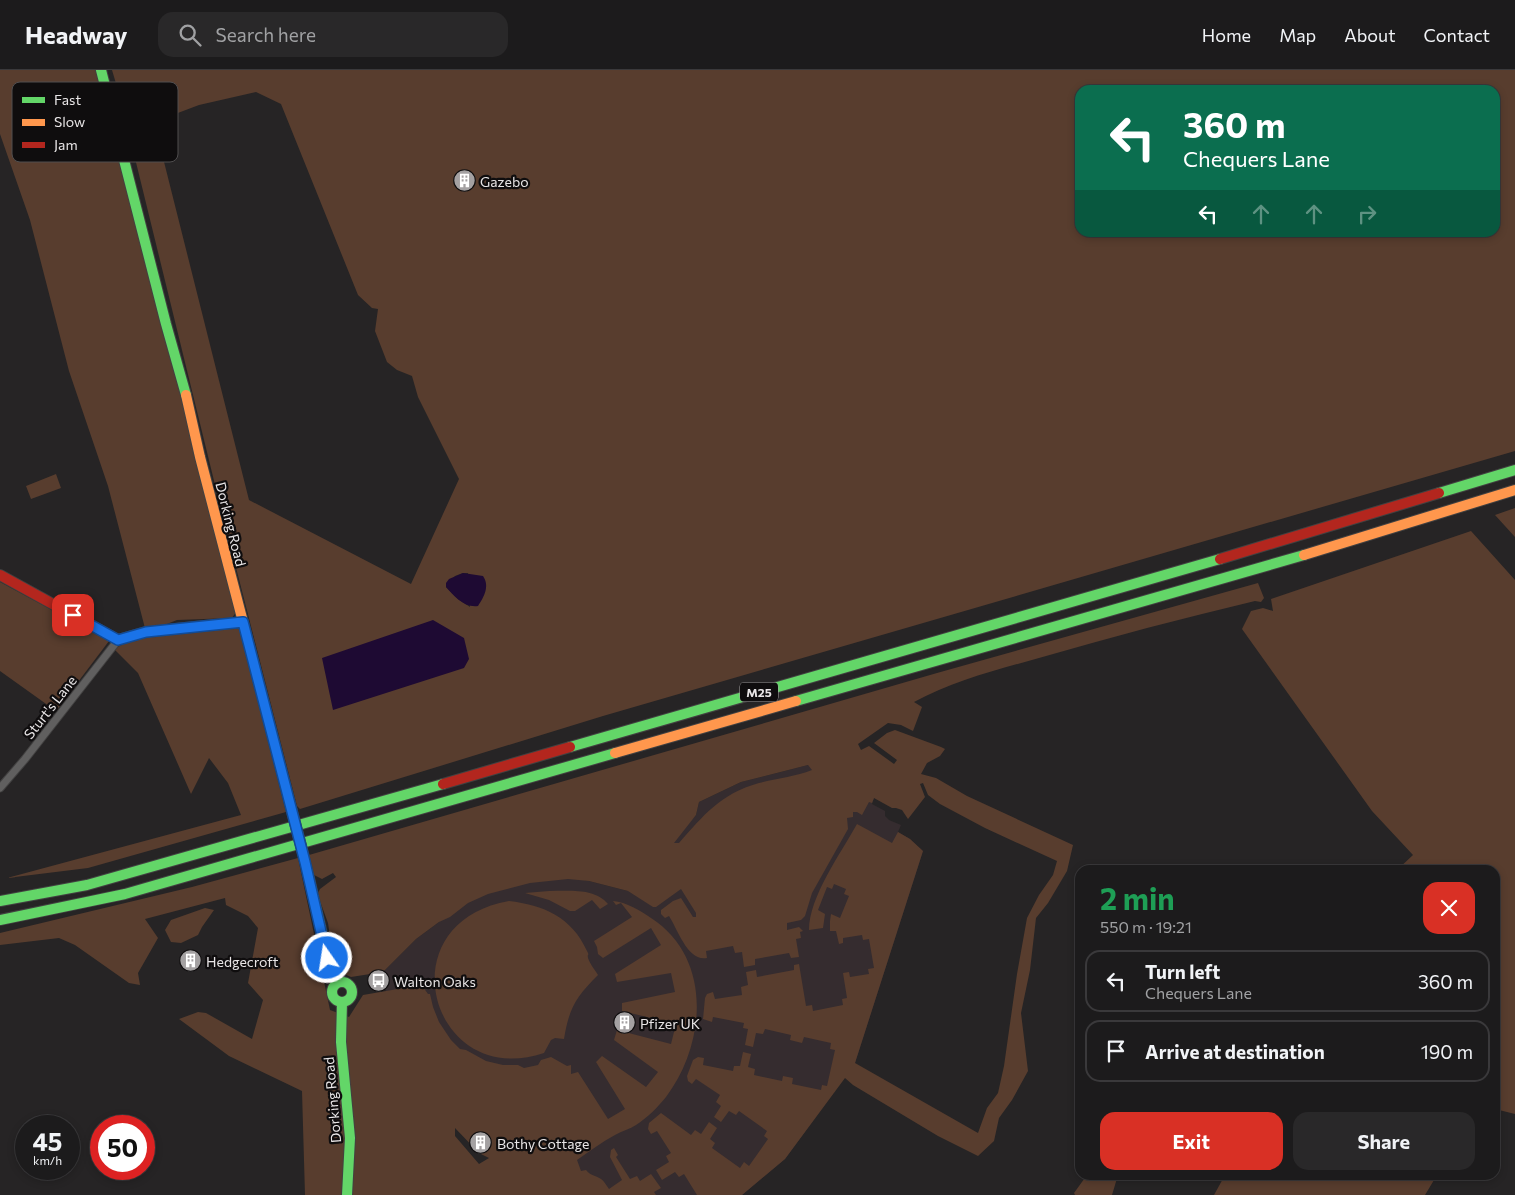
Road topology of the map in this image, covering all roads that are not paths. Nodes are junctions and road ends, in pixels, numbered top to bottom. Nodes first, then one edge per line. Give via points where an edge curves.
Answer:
1 (125, 162) edge
2 (1515, 470) edge
3 (1515, 490) edge
4 (0, 575) edge
5 (243, 622) junction
6 (118, 640) junction
7 (0, 788) edge
8 (0, 901) edge
9 (0, 920) edge
10 (336, 983) junction
11 (342, 1002) junction
12 (347, 1195) edge

1 - 5 main road, Dorking Road
2 - 8 main road, M25 via 1318,531 341,814 87,885
3 - 9 main road, M25 via 1320,550 135,891
4 - 6 main road
5 - 6 main road via 146,632
5 - 10 main road, Dorking Road, bridge
6 - 7 street, Sturt's Lane
10 - 11 main road via 332,995
10 - 11 main road via 347,983 352,990 350,998
11 - 12 main road, Dorking Road via 341,1042 350,1138

